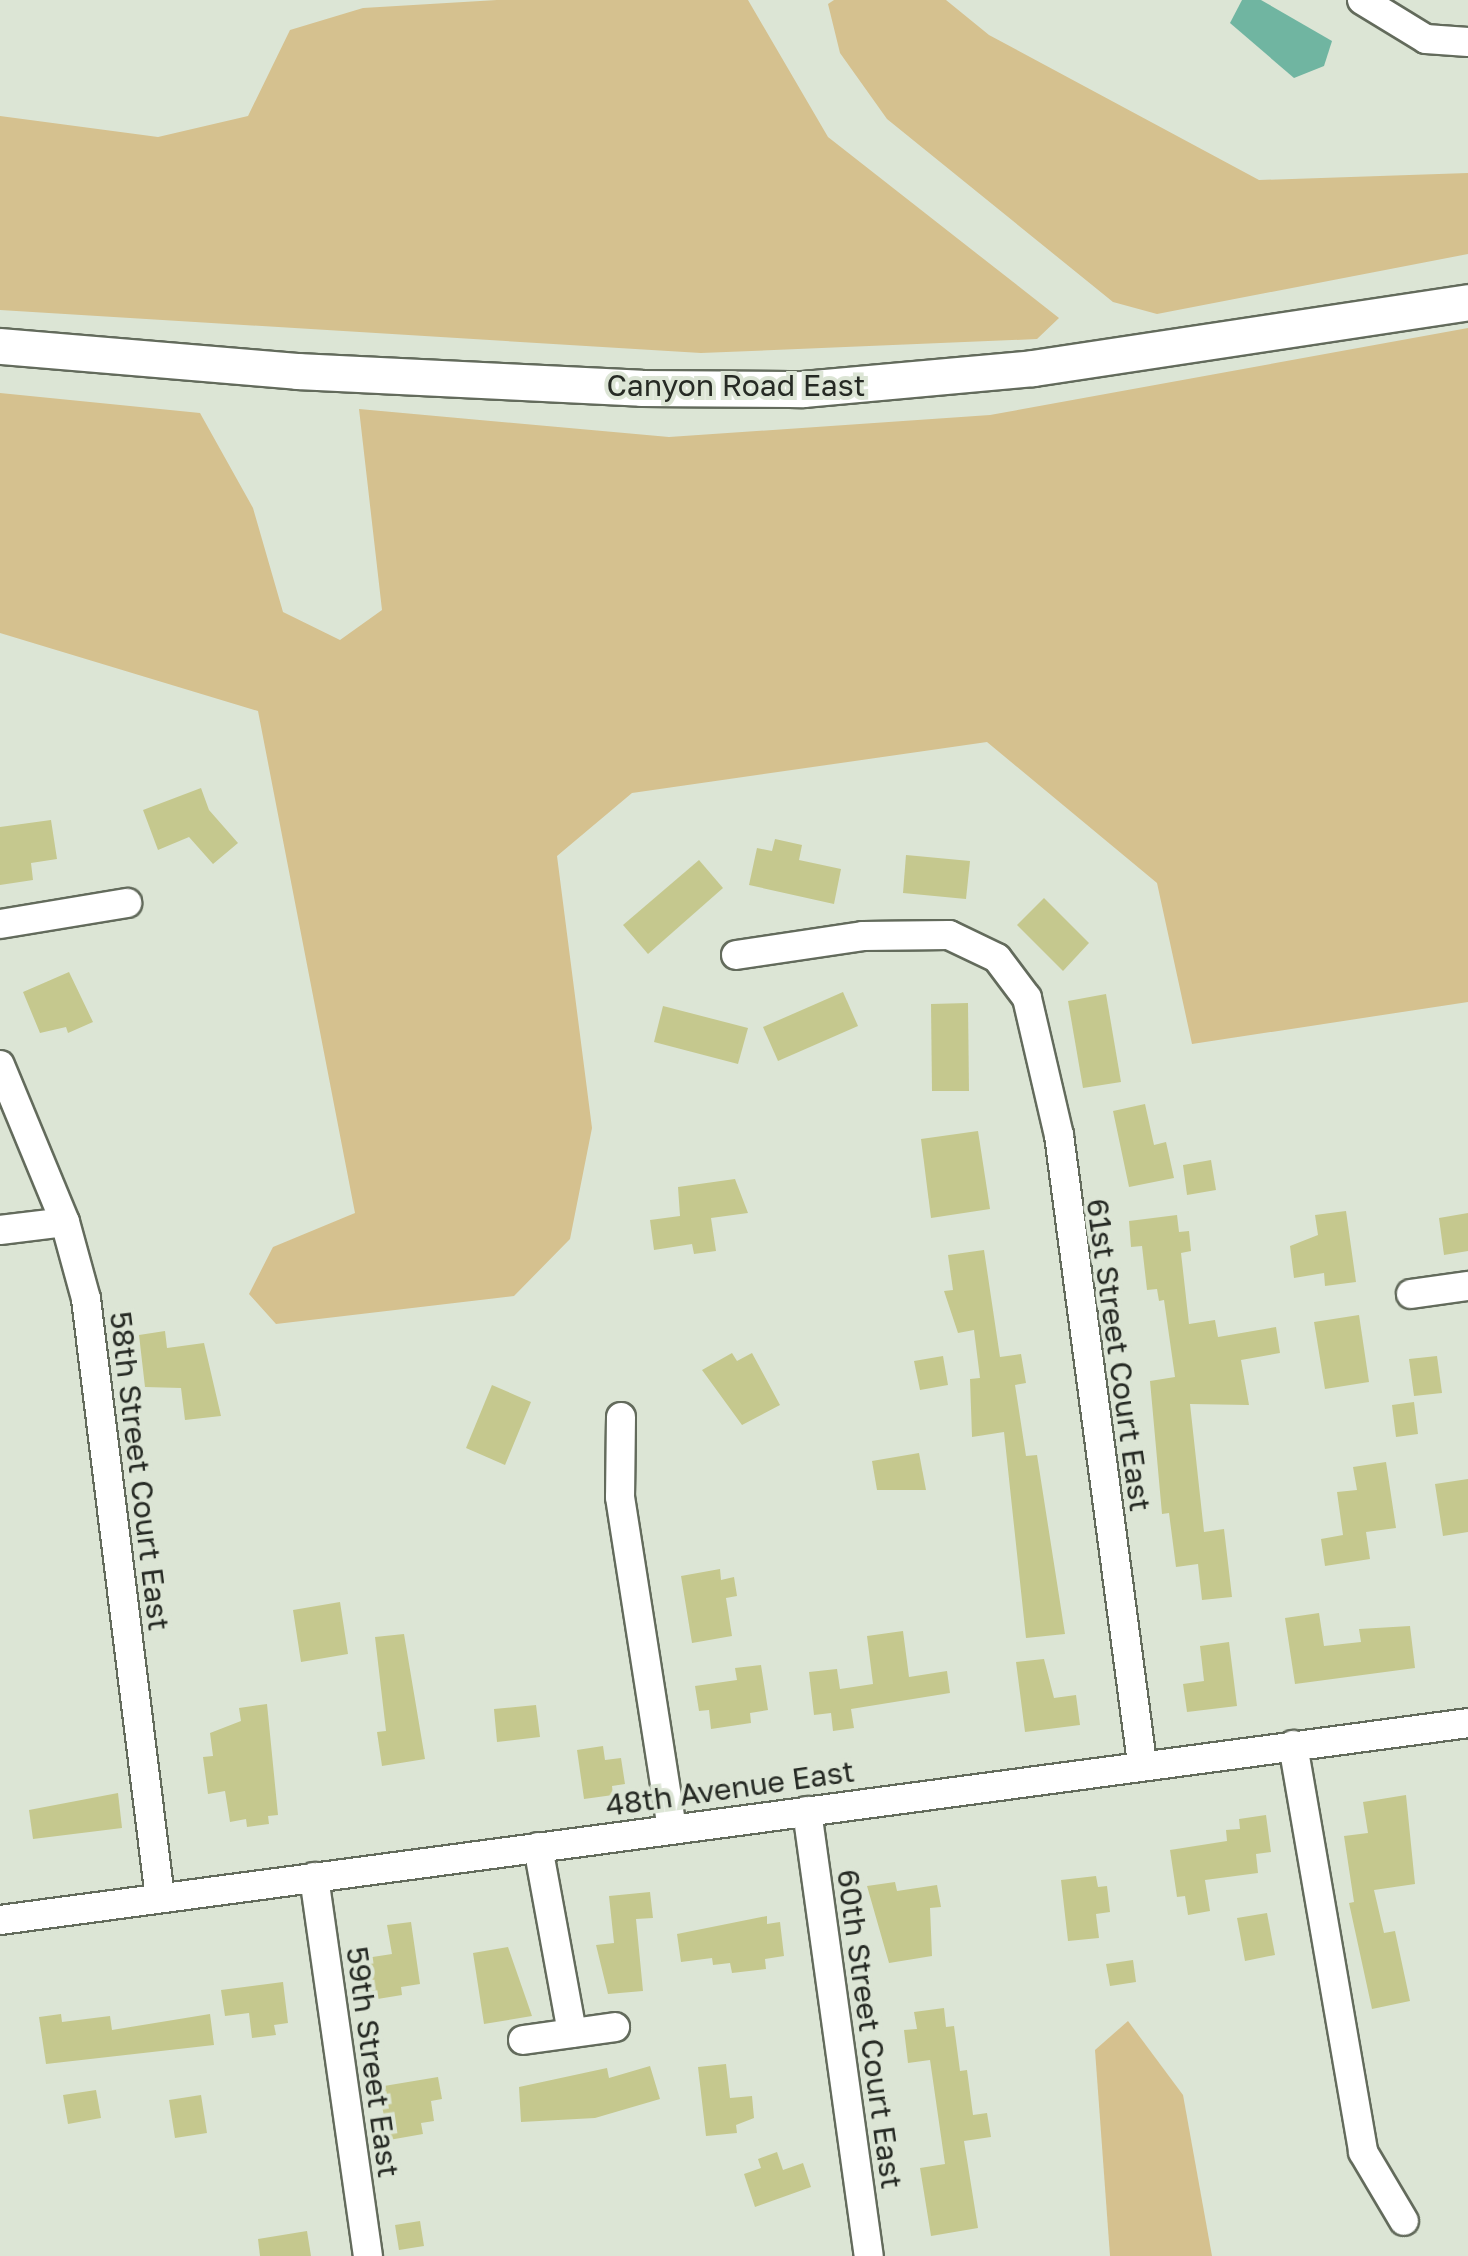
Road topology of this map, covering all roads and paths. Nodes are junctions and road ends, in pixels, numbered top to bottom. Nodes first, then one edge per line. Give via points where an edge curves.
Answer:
1 (1362, 0) edge
2 (1468, 42) edge
3 (1468, 302) edge
4 (0, 346) edge
5 (128, 903) dead end
6 (0, 924) edge
7 (736, 955) dead end
8 (0, 1065) edge
9 (65, 1222) junction
10 (0, 1230) edge
11 (1468, 1286) edge
12 (1411, 1294) dead end
13 (621, 1417) dead end
14 (1468, 1724) edge
15 (1293, 1745) junction
16 (1142, 1764) junction
17 (807, 1811) junction
18 (672, 1828) junction
19 (538, 1847) junction
20 (314, 1877) junction
21 (160, 1898) junction
22 (0, 1920) edge
23 (614, 2027) dead end
24 (572, 2033) junction
25 (522, 2040) dead end
26 (1404, 2222) dead end
27 (368, 2256) edge
28 (869, 2256) edge

1 - 2 street via 1426,39
3 - 4 main road, Canyon Road East via 1033,368 803,389 316,372
5 - 6 street
7 - 16 street, 61st Street Court East via 919,932 970,941 1005,965 1027,998 1059,1135
8 - 9 street, 58th Street Court East
9 - 10 street
9 - 21 street, 58th Street Court East via 86,1299
11 - 12 street
13 - 18 street via 620,1497
14 - 15 street, 48th Avenue East
15 - 16 street, 48th Avenue East
15 - 26 street via 1363,2152
16 - 17 street, 48th Avenue East
17 - 18 street, 48th Avenue East
17 - 28 street, 60th Street Court East
18 - 19 street, 48th Avenue East
19 - 20 street, 48th Avenue East
19 - 24 street
20 - 21 street, 48th Avenue East
20 - 27 street, 59th Street East
21 - 22 street, 48th Avenue East
23 - 24 street
24 - 25 street

